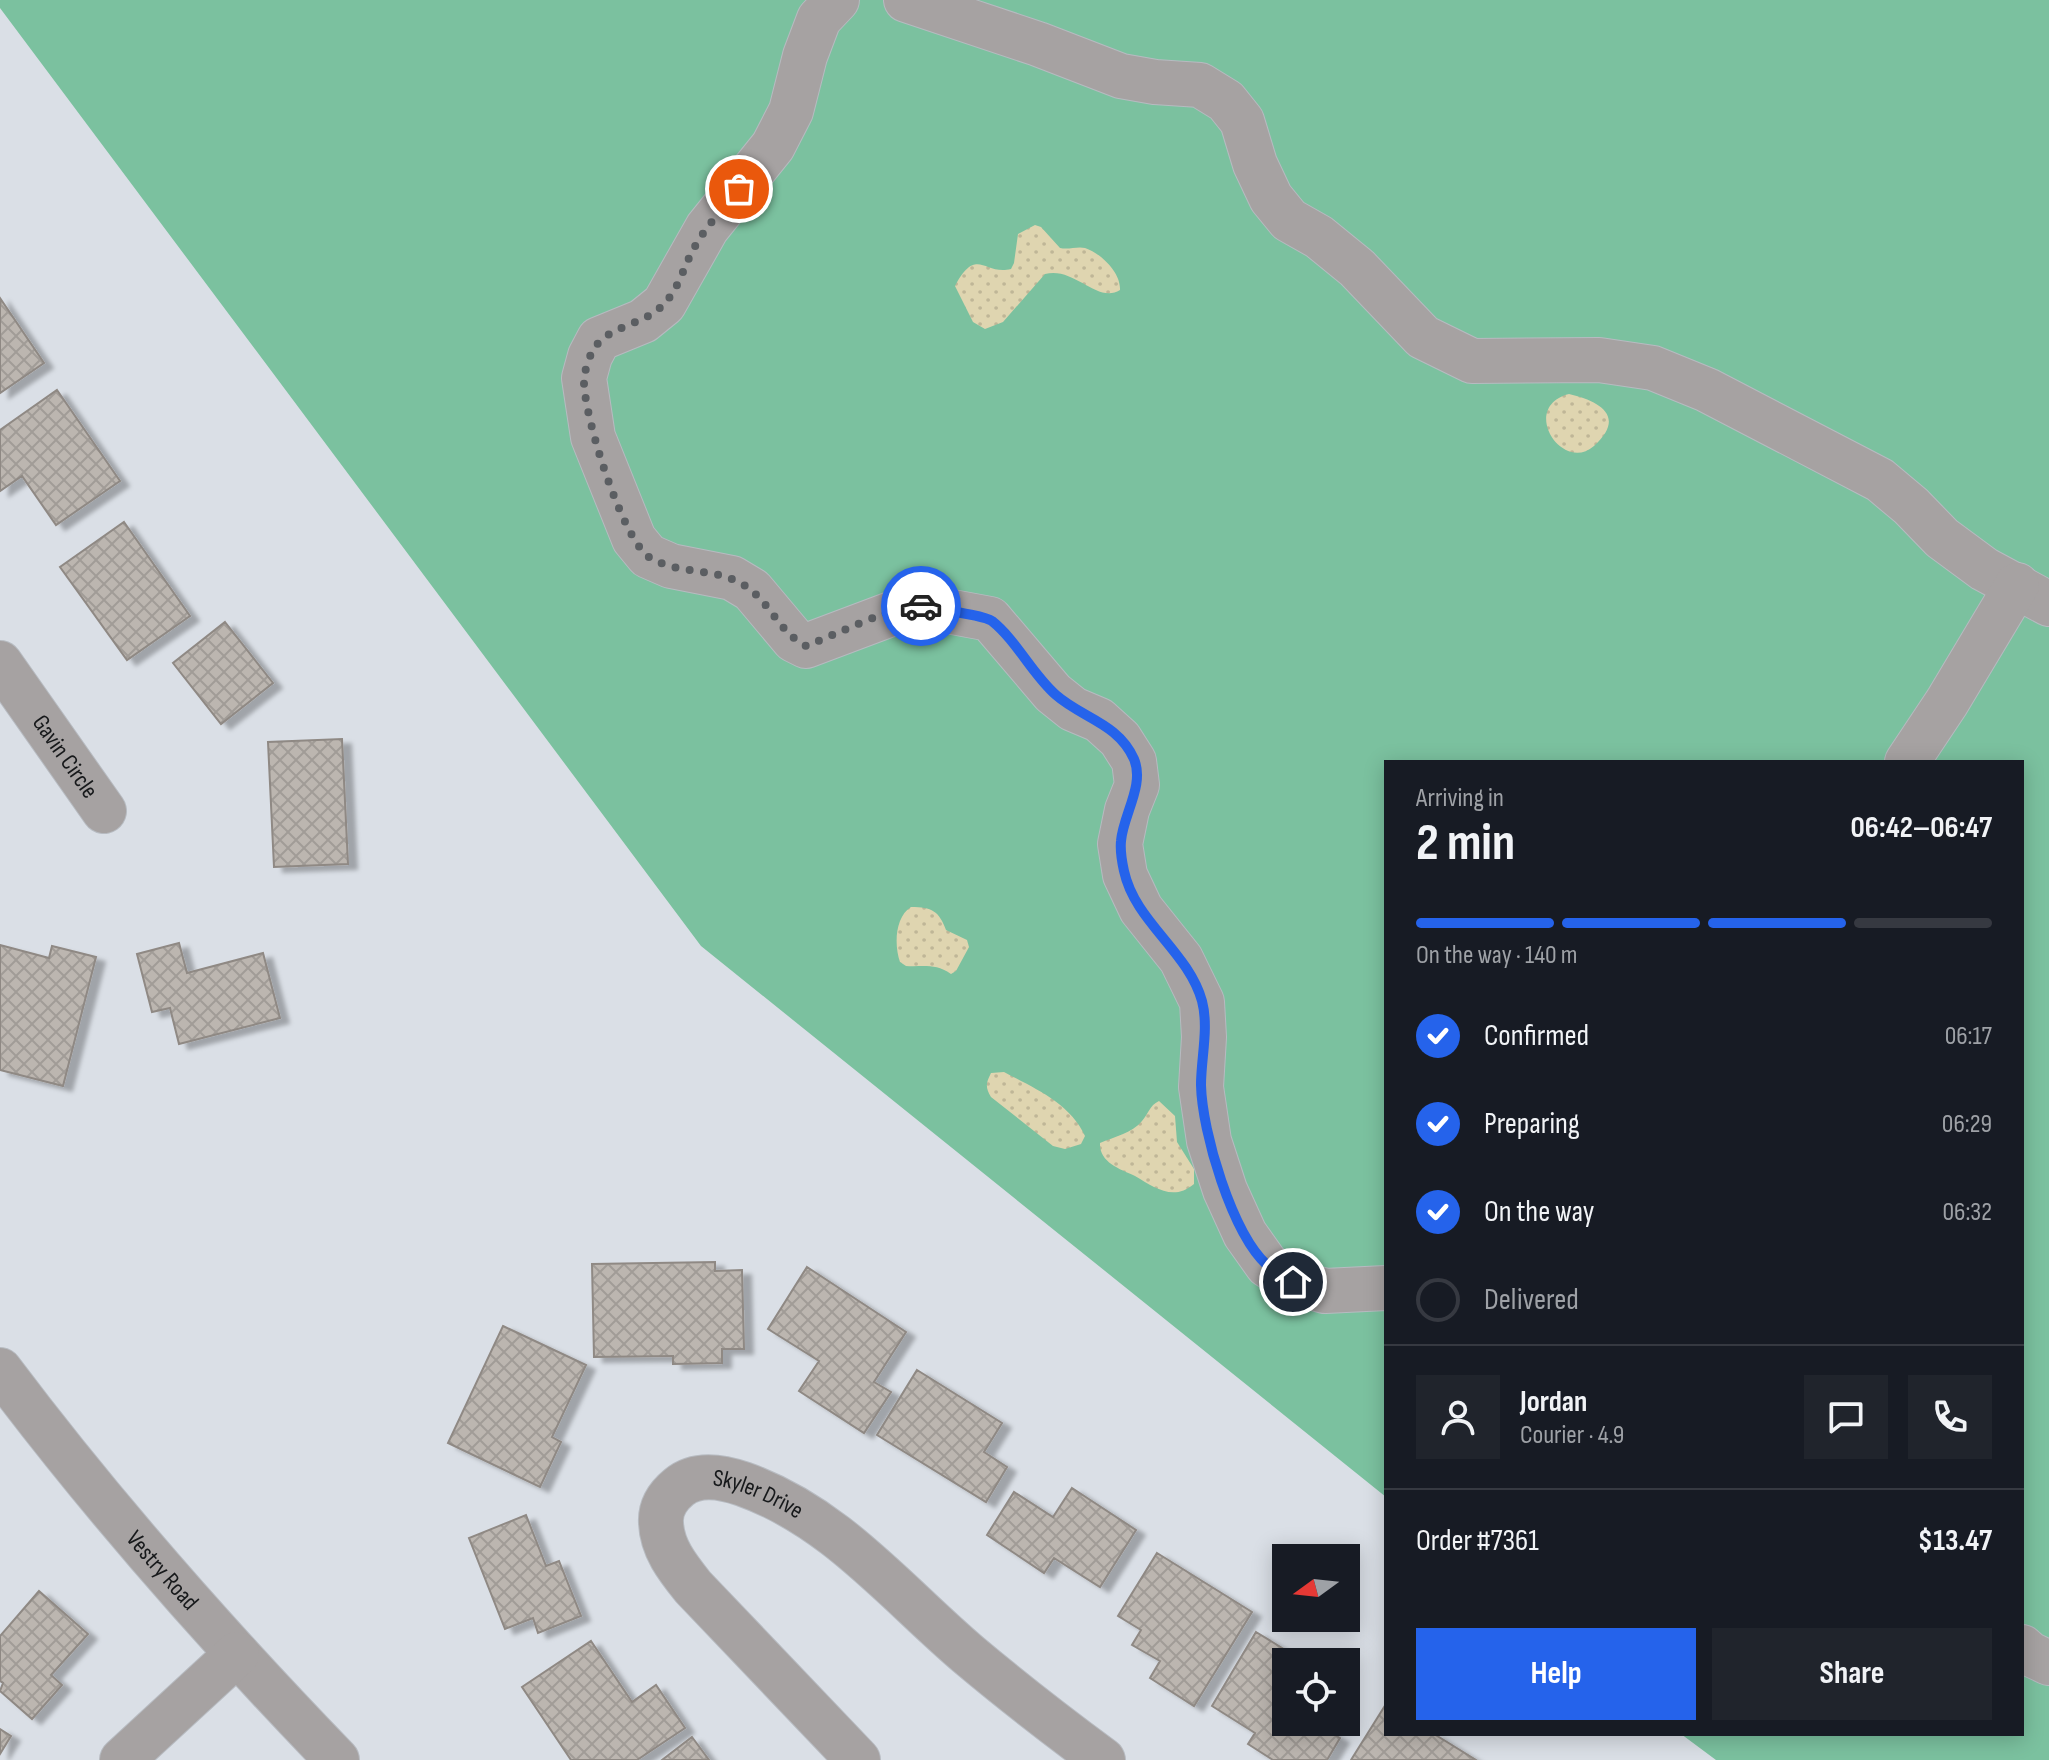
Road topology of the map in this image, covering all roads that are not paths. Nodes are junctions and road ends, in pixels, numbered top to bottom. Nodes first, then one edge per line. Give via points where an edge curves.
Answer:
1 (837, 0) edge
2 (906, 0) edge
3 (2033, 594) edge
4 (0, 663) edge
5 (1908, 760) edge
6 (104, 811) dead end
7 (1384, 1288) edge
8 (0, 1370) edge
9 (2024, 1649) edge
10 (237, 1654) junction
11 (2049, 1663) edge
12 (122, 1760) edge
13 (337, 1760) edge
14 (858, 1760) edge
15 (1103, 1760) edge

1 - 7 street via 819,19 791,111 773,146 707,228 678,284 643,321 599,339 590,356 584,378 593,437 620,508 648,556 732,578 752,590 794,640 806,646 915,605 990,619 1053,693 1120,739 1134,761 1137,785 1120,844 1125,875 1141,909 1181,959 1202,1002 1201,1087 1209,1141 1245,1234 1267,1265 1293,1282 1325,1291
2 - 3 street via 1121,76 1200,85 1226,101 1242,121 1260,175 1289,220 1357,268 1423,337 1472,361 1599,360 1653,368 1707,390 1880,480 1942,538 1984,569
3 - 5 street
4 - 6 street, Gavin Circle
8 - 10 street, Vestry Road
9 - 11 street
10 - 12 street
10 - 13 street, Vestry Road
14 - 15 street, Skyler Drive via 693,1587 667,1550 660,1515 682,1484 702,1477 727,1479 812,1519 852,1547 1042,1715

